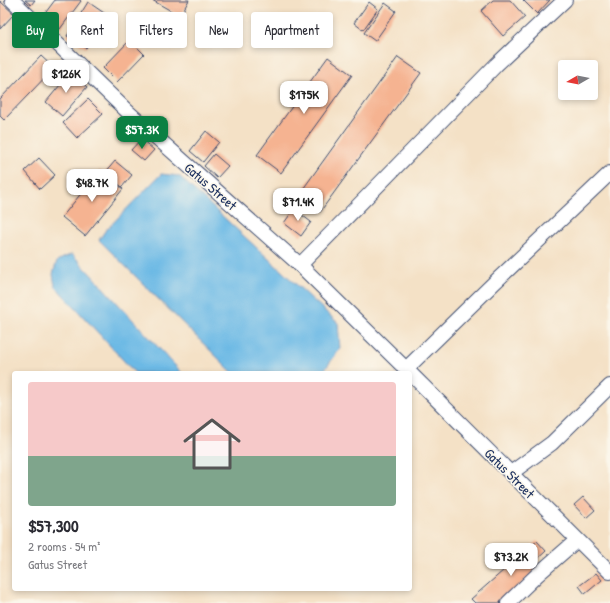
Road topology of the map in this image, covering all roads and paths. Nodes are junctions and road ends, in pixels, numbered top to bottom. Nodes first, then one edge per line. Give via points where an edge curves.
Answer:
1 (12, 0) edge
2 (565, 0) edge
3 (610, 173) edge
4 (300, 265) junction
5 (408, 371) edge
6 (410, 371) edge
7 (412, 375) edge
8 (610, 386) edge
9 (511, 473) junction
10 (578, 540) junction
11 (610, 572) edge
12 (508, 603) edge

1 - 4 street, Gatus Street via 128,112
2 - 4 street via 496,65
3 - 6 street via 494,283
4 - 5 street, Gatus Street
7 - 9 street, Gatus Street
8 - 9 street via 552,443
9 - 10 street, Gatus Street
10 - 11 street, Gatus Street
10 - 12 street

